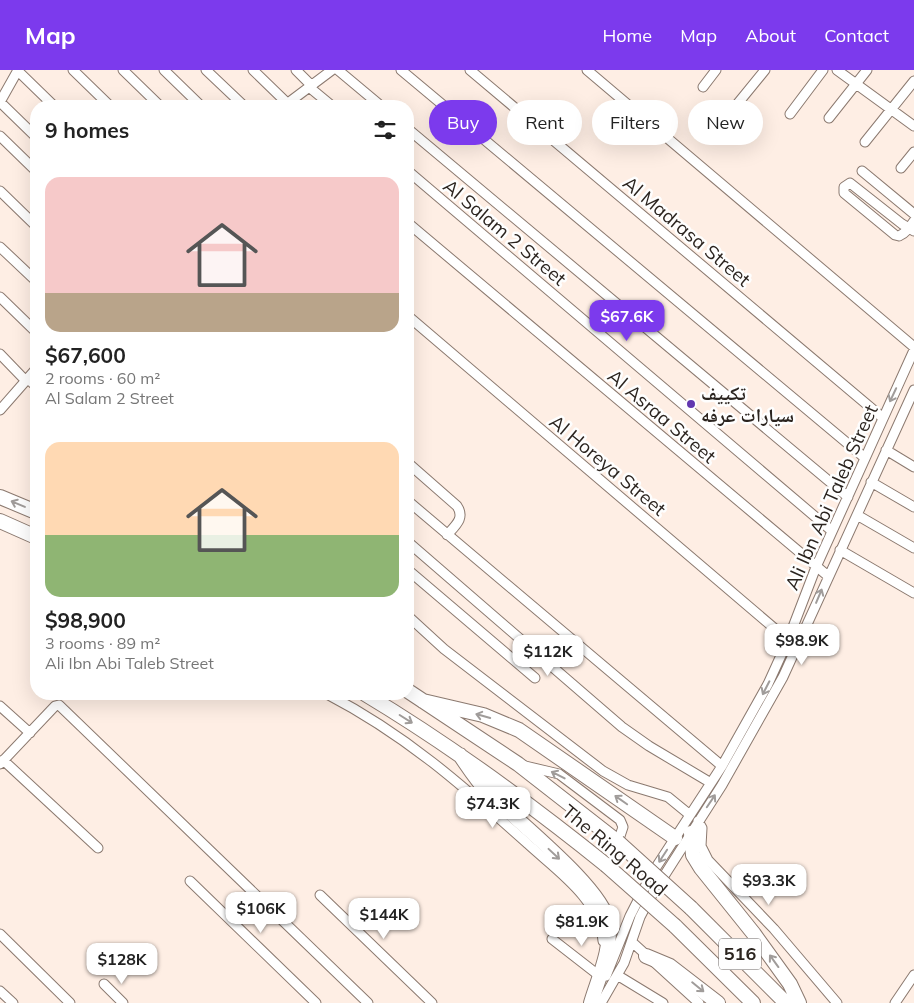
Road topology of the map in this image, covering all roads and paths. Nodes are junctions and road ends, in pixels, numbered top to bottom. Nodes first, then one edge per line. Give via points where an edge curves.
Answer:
1 (18, 70) edge
2 (73, 70) edge
3 (123, 70) edge
4 (164, 70) edge
5 (206, 70) edge
6 (253, 70) edge
7 (296, 70) edge
8 (332, 70) edge
9 (338, 70) edge
10 (401, 70) edge
11 (470, 70) edge
12 (587, 70) edge
13 (716, 70) edge
14 (766, 70) edge
15 (823, 70) edge
16 (837, 70) edge
17 (867, 70) edge
18 (914, 81) edge
19 (856, 84) junction
20 (310, 86) junction
21 (703, 87) dead end
22 (48, 100) edge
23 (104, 100) edge
24 (154, 100) edge
25 (195, 100) edge
26 (238, 100) edge
27 (281, 100) edge
28 (292, 100) edge
29 (325, 100) edge
30 (373, 100) edge
31 (741, 100) edge
32 (0, 102) edge
33 (891, 110) junction
34 (790, 114) dead end
35 (829, 118) dead end
36 (914, 126) edge
37 (30, 131) edge
38 (414, 134) edge
39 (0, 136) edge
40 (865, 142) dead end
41 (914, 152) edge
42 (30, 165) edge
43 (901, 168) dead end
44 (862, 171) dead end
45 (414, 176) edge
46 (0, 191) edge
47 (914, 214) edge
48 (30, 220) edge
49 (912, 227) edge
50 (414, 228) edge
51 (0, 247) edge
52 (30, 275) edge
53 (0, 297) edge
54 (414, 321) edge
55 (30, 326) edge
56 (914, 349) edge
57 (0, 354) edge
58 (30, 376) edge
59 (27, 380) junction
60 (30, 382) edge
61 (914, 390) edge
62 (0, 410) edge
63 (883, 418) junction
64 (886, 450) junction
65 (865, 458) junction
66 (914, 467) edge
67 (414, 468) edge
68 (872, 482) junction
69 (848, 496) junction
70 (0, 497) edge
71 (414, 506) edge
72 (914, 506) edge
73 (30, 510) edge
74 (857, 515) junction
75 (2, 524) edge
76 (832, 532) junction
77 (30, 535) edge
78 (447, 535) junction
79 (414, 547) edge
80 (914, 548) edge
81 (840, 550) junction
82 (816, 567) junction
83 (414, 575) edge
84 (828, 576) junction
85 (914, 594) edge
86 (414, 622) edge
87 (788, 640) junction
88 (535, 678) dead end
89 (414, 695) edge
90 (339, 700) edge
91 (374, 700) edge
92 (423, 701) junction
93 (0, 706) edge
94 (30, 733) junction
95 (460, 755) junction
96 (2, 758) edge
97 (518, 764) junction
98 (722, 766) junction
99 (711, 782) junction
100 (694, 818) junction
101 (690, 833) junction
102 (675, 838) junction
103 (618, 842) junction
104 (98, 848) dead end
105 (190, 881) dead end
106 (320, 895) dead end
107 (0, 934) edge
108 (552, 939) dead end
109 (632, 942) junction
110 (646, 956) junction
111 (597, 974) junction
112 (617, 975) junction
113 (914, 975) edge
114 (104, 984) dead end
115 (0, 991) edge
116 (898, 1002) edge
117 (13, 1003) edge
118 (70, 1003) edge
119 (123, 1003) edge
120 (316, 1003) edge
121 (368, 1003) edge
122 (432, 1003) edge
123 (590, 1003) edge
124 (601, 1003) edge
125 (663, 1003) edge
126 (699, 1003) edge
127 (718, 1003) edge
128 (753, 1003) edge
129 (786, 1003) edge
130 (799, 1003) edge
131 (837, 1003) edge

1 - 22 street
1 - 32 street
2 - 23 street
3 - 24 street
4 - 25 street
5 - 26 street
6 - 27 street
7 - 20 street
8 - 20 street
9 - 30 street
10 - 65 street
11 - 63 street, Al Madrasa Street
12 - 56 street
13 - 21 street
14 - 31 street
15 - 34 street
16 - 19 street
17 - 19 street
18 - 33 street
19 - 33 street
19 - 35 street
20 - 28 street
20 - 29 street
32 - 37 street
33 - 36 street
33 - 40 street
38 - 69 street
39 - 42 street
41 - 43 street
44 - 47 street
45 - 76 street, Al Salam 2 Street
46 - 48 street
49 - 49 street via 899,236 895,235 844,193 844,187 850,183
50 - 82 street, Al Asraa Street
51 - 52 street
53 - 55 street
54 - 87 street, Al Horeya Street
56 -> 63 street, Ali Ibn Abi Taleb Street
57 - 59 street
58 - 59 street
59 - 60 street
59 - 62 street
61 - 64 street, Ali Ibn Abi Taleb Street
63 - 65 street, Ali Ibn Abi Taleb Street
64 - 66 street
64 - 68 street, Ali Ibn Abi Taleb Street
65 - 69 street, Ali Ibn Abi Taleb Street
67 - 78 street via 461,511 460,518
68 - 72 street
68 - 74 street, Ali Ibn Abi Taleb Street
69 - 76 street, Ali Ibn Abi Taleb Street
73 -> 70 highway
71 - 78 street
74 - 80 street
74 - 81 street, Ali Ibn Abi Taleb Street
75 - 77 highway
76 - 82 street, Ali Ibn Abi Taleb Street
78 - 98 street
79 - 99 street via 622,727
81 - 84 street, Ali Ibn Abi Taleb Street
81 - 85 street
82 - 84 street, Al Asraa Street
82 - 87 street, Ali Ibn Abi Taleb Street
83 - 88 street
100 -> 84 street, Ali Ibn Abi Taleb Street via 722,785 783,677
86 - 100 street via 444,649 603,771 628,785 668,797
87 -> 98 street, Ali Ibn Abi Taleb Street via 757,706
89 - 92 highway, The Ring Road / 516
90 - 111 street via 371,718 455,778 582,894 602,930
91 -> 95 highway, The Ring Road / 516
92 - 97 highway, The Ring Road / 516
102 -> 92 highway via 519,730 483,715
93 - 94 street
94 - 96 street
94 - 121 street via 59,705
95 -> 123 highway via 487,791 594,893 604,909 609,935
95 - 128 highway, The Ring Road / 516, bridge via 606,864
96 - 104 street
97 - 103 highway, The Ring Road / 516
103 -> 97 street via 622,822 584,791 552,771
98 - 99 street, Ali Ibn Abi Taleb Street
99 - 100 street, Ali Ibn Abi Taleb Street
100 - 101 street, Ali Ibn Abi Taleb Street
100 - 102 street, Ali Ibn Abi Taleb Street
100 - 131 street via 702,828 701,846 708,860 774,929
101 - 109 street, Ali Ibn Abi Taleb Street via 640,917
130 -> 101 highway via 790,984 754,934 696,861
102 -> 123 street, Ali Ibn Abi Taleb Street via 630,916 614,958
103 - 129 highway, The Ring Road / 516, bridge via 691,908
105 - 120 street
106 - 122 street
107 - 118 street
108 - 111 street
109 - 110 street
109 - 112 street, Ali Ibn Abi Taleb Street
110 - 126 street
110 -> 127 highway via 670,966
111 - 123 street
112 - 124 street, Ali Ibn Abi Taleb Street
112 - 125 street
113 - 116 street
114 - 119 street
115 - 117 street

